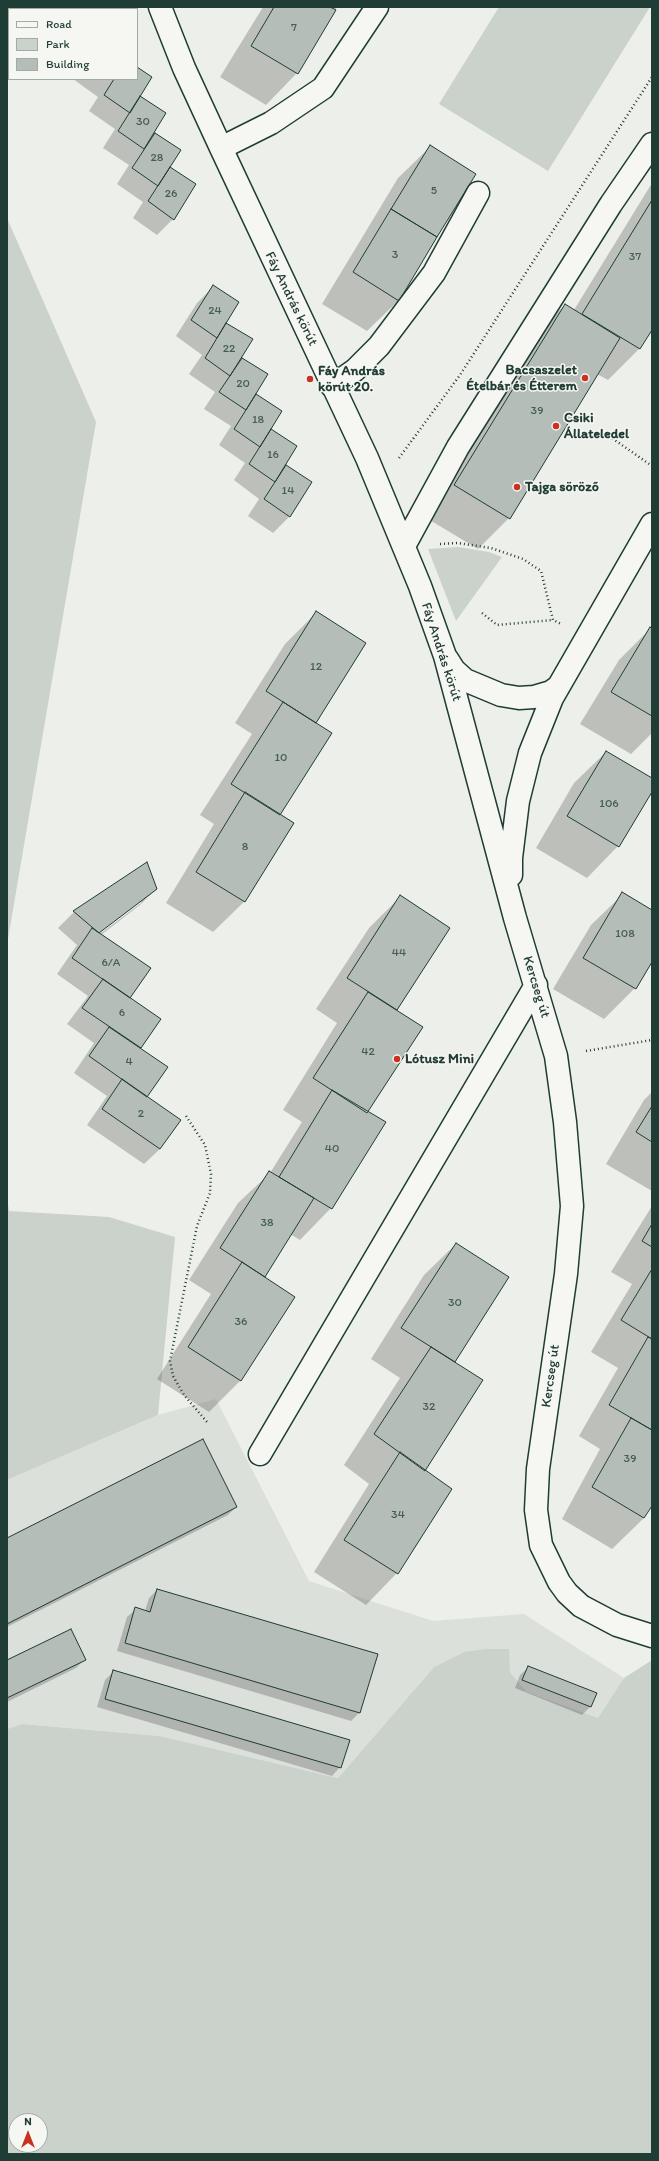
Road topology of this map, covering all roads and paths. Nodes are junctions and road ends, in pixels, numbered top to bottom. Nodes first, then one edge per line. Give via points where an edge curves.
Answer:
1 (160, 7) edge
2 (377, 7) edge
3 (652, 77) edge
4 (652, 144) edge
5 (221, 148) junction
6 (478, 193) dead end
7 (332, 386) junction
8 (609, 436) dead end
9 (652, 466) edge
10 (379, 486) junction
11 (652, 524) edge
12 (433, 545) dead end
13 (404, 546) junction
14 (482, 613) dead end
15 (553, 620) junction
16 (586, 638) junction
17 (445, 656) junction
18 (558, 687) junction
19 (515, 918) junction
20 (536, 985) junction
21 (652, 1040) edge
22 (556, 1056) junction
23 (186, 1116) dead end
24 (206, 1422) dead end
25 (260, 1454) dead end
26 (652, 1636) edge

1 - 5 street, Fáy András körút via 184,68
2 - 5 street via 323,88 271,123
3 - 10 path via 460,375
4 - 13 street via 458,447
5 - 7 street, Fáy András körút
6 - 7 street via 434,273 379,346 355,370
7 - 10 street, Fáy András körút
8 - 9 path
10 - 13 street, Fáy András körút
11 - 16 street
12 - 15 path via 471,544 523,559 541,571
13 - 17 street, Fáy András körút
14 - 15 path via 496,625
15 - 16 path
16 - 18 street
17 - 18 street via 454,670 465,680 501,695 534,697
17 - 19 street, Fáy András körút
18 - 19 street via 530,753 518,801 511,858
19 - 20 street, Kercseg út
20 - 22 street, Kercseg út
20 - 25 street
21 - 22 path
22 - 26 street, Kercseg út via 572,1206 566,1274 538,1469 537,1528 548,1563 574,1600 616,1625
23 - 24 path via 204,1145 211,1174 210,1193 197,1226 170,1361 173,1376 184,1395

